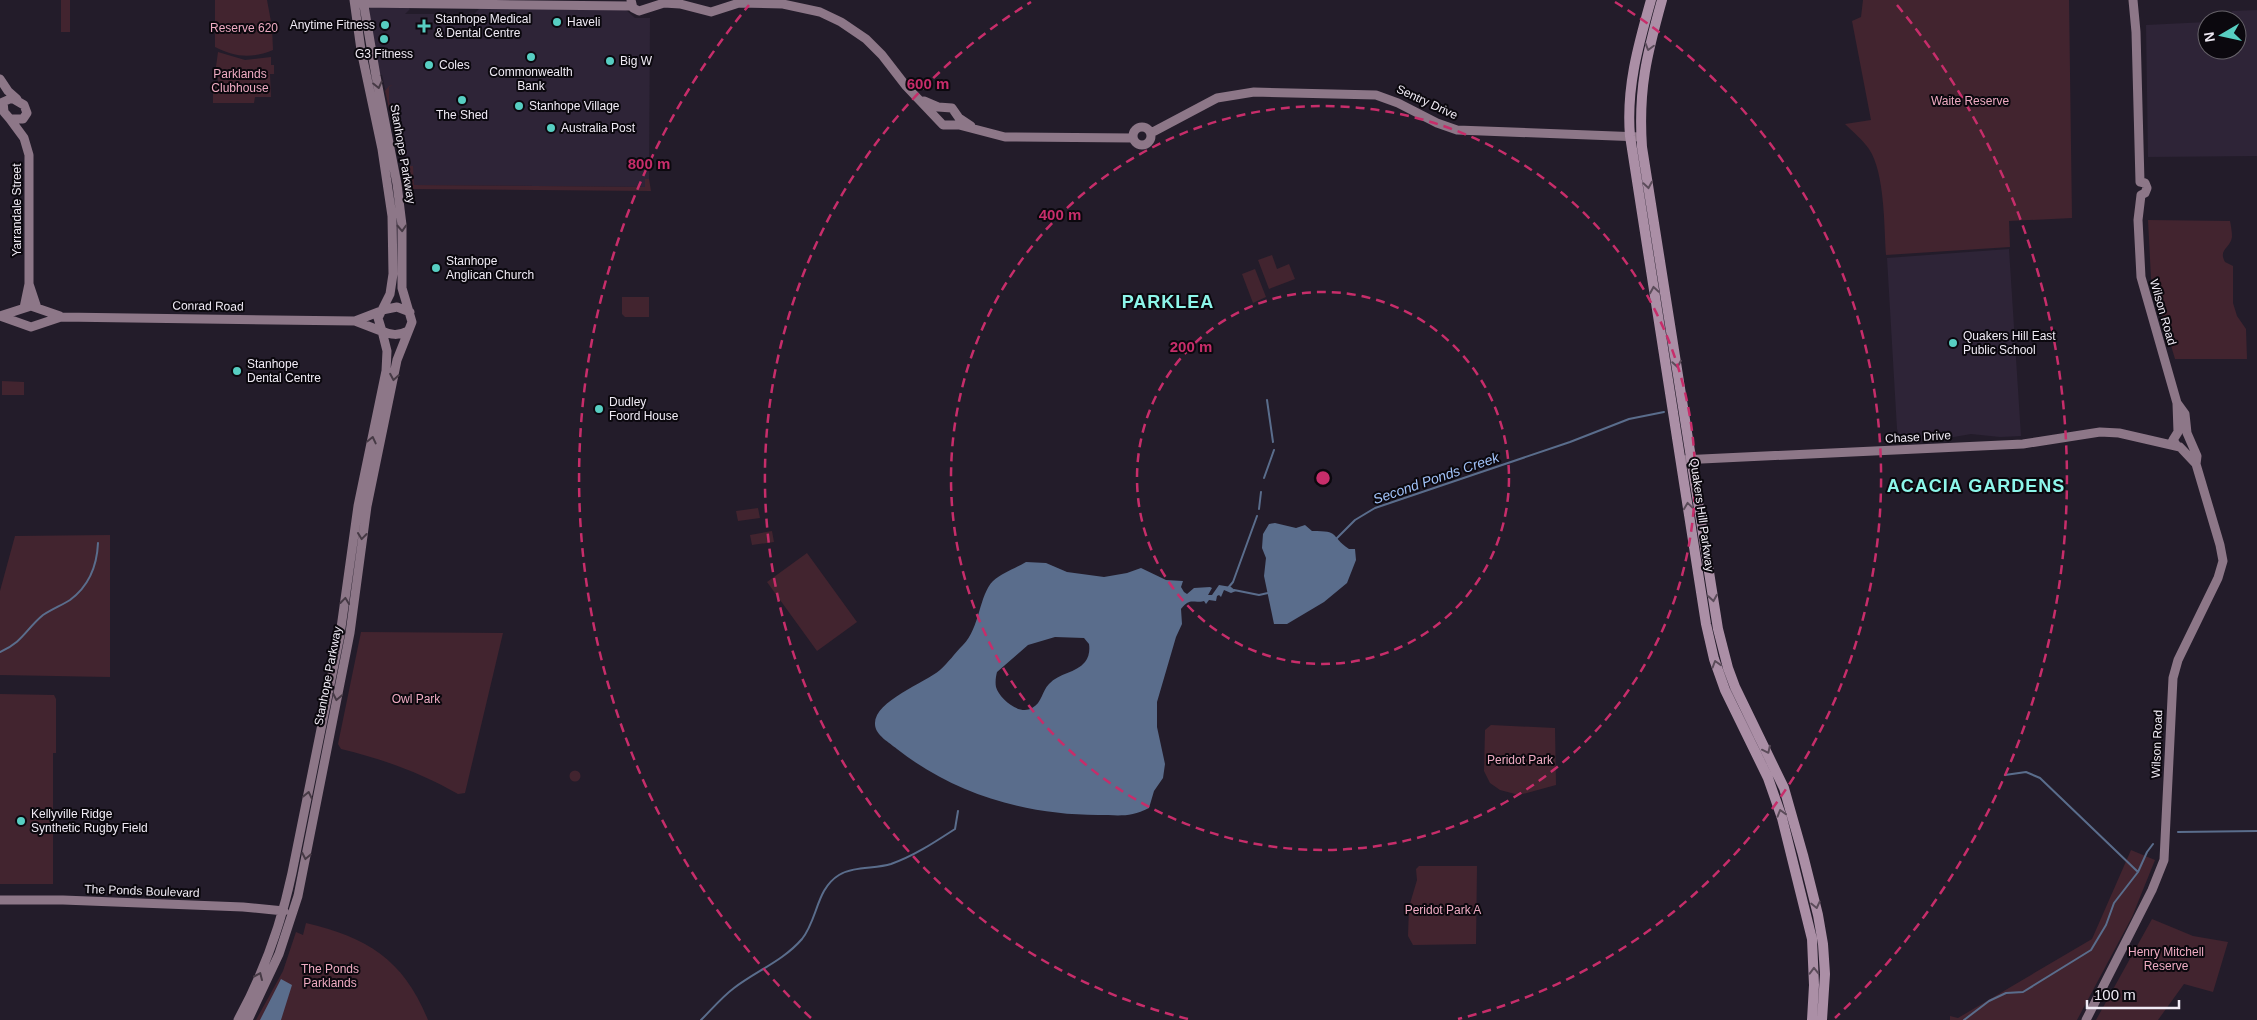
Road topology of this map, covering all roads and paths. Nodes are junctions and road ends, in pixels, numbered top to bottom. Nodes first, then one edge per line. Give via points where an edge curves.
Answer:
1 (592, 0) edge
2 (620, 0) edge
3 (696, 0) edge
4 (702, 0) edge
5 (719, 0) edge
6 (1651, 0) edge
7 (1662, 0) edge
8 (2133, 0) edge
9 (359, 2) edge
10 (660, 2) edge
11 (631, 3) edge
12 (646, 4) edge
13 (680, 4) junction
14 (738, 4) junction
15 (716, 10) junction
16 (705, 11) junction
17 (0, 80) edge
18 (17, 99) junction
19 (919, 99) junction
20 (943, 108) junction
21 (4, 110) edge
22 (957, 115) junction
23 (25, 118) junction
24 (939, 120) junction
25 (949, 126) junction
26 (979, 132) junction
27 (1151, 133) junction
28 (1630, 136) junction
29 (1641, 137) junction
30 (24, 138) junction
31 (1133, 138) junction
32 (29, 284) junction
33 (23, 309) junction
34 (38, 309) junction
35 (382, 310) junction
36 (410, 312) junction
37 (0, 316) edge
38 (60, 316) junction
39 (355, 321) junction
40 (22, 323) junction
41 (39, 323) junction
42 (381, 331) junction
43 (408, 331) junction
44 (2182, 435) junction
45 (2155, 440) junction
46 (2178, 446) junction
47 (1686, 460) junction
48 (2196, 464) junction
49 (0, 900) edge
50 (284, 911) junction
51 (238, 1020) edge
52 (248, 1020) edge
53 (1812, 1020) edge
54 (1822, 1020) edge
55 (2086, 1020) edge

1 - 2 street
3 - 13 street
4 - 16 street
5 - 14 street
5 - 15 street
6 - 28 main road, Quakers Hill Parkway via 1631,82
7 -> 29 main road, Quakers Hill Parkway via 1643,76
8 - 44 street, Wilson Road via 2140,182 2135,188 2141,195 2138,220 2140,277 2177,403 2185,414
9 - 11 street
9 - 35 street, Stanhope Parkway via 365,68 392,216 393,274 390,294
9 -> 36 street, Stanhope Parkway via 398,184 402,288
10 - 12 street
10 - 13 street
11 - 12 street via 639,11
13 - 16 street
14 - 15 street
14 - 19 street via 793,6 820,12 842,22 874,47
15 - 16 street
17 - 18 street
17 - 21 street
18 - 21 street via 8,99
18 - 23 street via 26,109
19 - 20 street
19 - 24 street
20 - 22 street via 952,108
20 - 24 street via 939,112
21 - 23 street via 19,120
21 - 30 street, Yarrandale Street
22 - 25 street
22 - 26 street
23 - 30 street, Yarrandale Street
24 - 25 street
25 - 26 street via 959,125
26 - 31 street via 1005,137
27 - 28 street, Sentry Drive via 1218,98 1246,92 1267,92 1376,95 1457,130
27 - 31 street via 1147,128 1139,127
27 - 31 street via 1149,142 1143,146
28 - 29 street, Sentry Drive
47 -> 28 main road, Quakers Hill Parkway
29 -> 47 main road, Quakers Hill Parkway
30 - 32 street, Yarrandale Street via 30,162
32 - 33 street, Yarrandale Street
32 - 34 street, Yarrandale Street
33 - 34 street via 31,306
33 - 37 street
33 - 40 street
34 - 38 street, Conrad Road
34 - 41 street
35 - 36 street via 397,307
35 - 39 street, Conrad Road
35 - 42 street via 378,321
36 - 43 street via 412,322
37 - 40 street
38 - 39 street, Conrad Road
38 - 41 street, Conrad Road
39 - 42 street, Conrad Road
40 - 41 street via 30,327
42 - 43 street via 397,335
50 -> 42 street, Stanhope Parkway via 340,636 358,506 386,371 387,351
43 -> 52 street, Stanhope Parkway via 397,360 366,506 350,633 298,896 279,954
44 - 45 street, Chase Drive
44 - 46 street, Wilson Road via 2174,442
44 - 46 street via 2187,445
44 - 48 street, Wilson Road via 2197,456
45 - 46 street, Chase Drive
45 - 47 street, Chase Drive via 2100,432 2023,444
46 - 48 street, Wilson Road
53 -> 47 main road, Quakers Hill Parkway via 1813,961 1806,912 1776,796 1725,690 1709,641
47 -> 54 main road, Quakers Hill Parkway via 1722,649 1735,687 1784,788 1816,907 1824,955
48 - 55 street, Wilson Road via 2222,552 2222,566 2178,660 2173,678 2166,839 2161,869
49 - 50 street, The Ponds Boulevard
51 -> 50 street, Stanhope Parkway via 263,969

